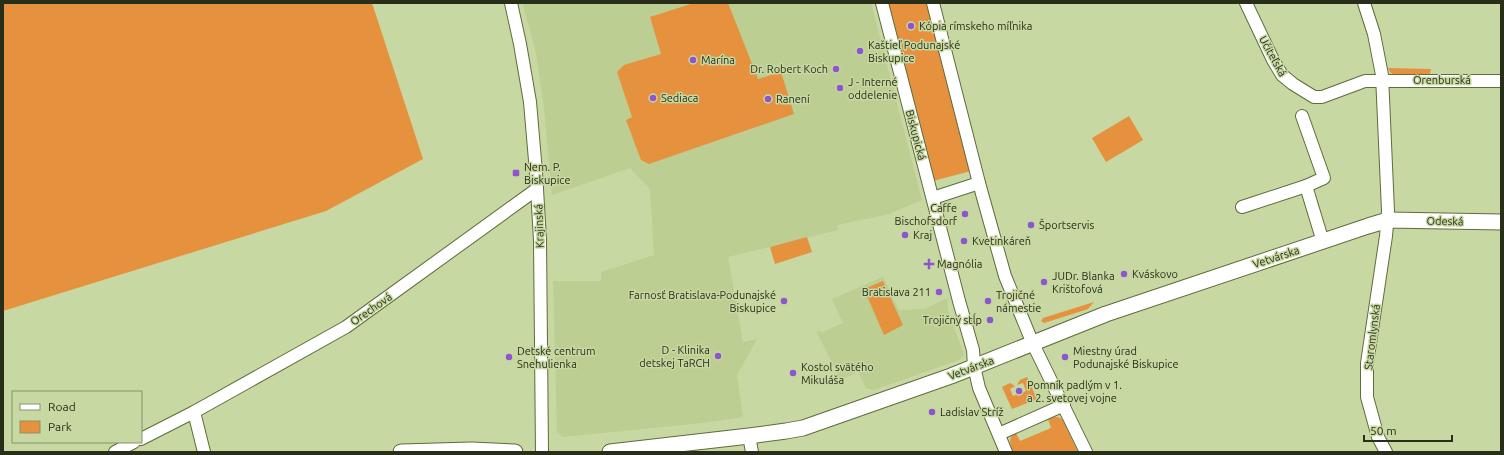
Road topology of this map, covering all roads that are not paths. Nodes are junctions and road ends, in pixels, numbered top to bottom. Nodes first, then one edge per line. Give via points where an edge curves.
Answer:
1 (511, 3) edge
2 (882, 3) edge
3 (933, 3) edge
4 (1246, 3) edge
5 (1364, 3) edge
6 (1383, 80) junction
7 (1501, 81) edge
8 (1302, 116) dead end
9 (979, 183) junction
10 (1306, 186) junction
11 (537, 189) junction
12 (932, 198) junction
13 (1242, 207) dead end
14 (1388, 220) junction
15 (1501, 222) edge
16 (1322, 242) junction
17 (1033, 344) junction
18 (974, 366) junction
19 (1064, 405) junction
20 (194, 412) junction
21 (999, 434) junction
22 (749, 436) junction
23 (142, 438) edge
24 (132, 443) edge
25 (115, 452) edge
26 (204, 452) edge
27 (400, 452) edge
28 (515, 452) edge
29 (542, 452) edge
30 (610, 452) edge
31 (752, 452) edge
32 (1006, 452) edge
33 (1086, 452) edge
34 (1386, 452) edge

1 - 11 street, Krajinská via 530,102
2 - 12 street, Biskupická
3 - 9 street
4 - 6 street, Učiteľská via 1282,75 1304,92 1322,98 1366,81
5 - 6 street via 1374,34
6 - 7 street, Orenburská
6 - 14 street
8 - 10 street via 1324,178
9 - 12 street
9 - 17 street via 1005,276
10 - 13 street
10 - 16 street
11 - 20 street, Orechová via 346,327
11 - 29 street, Krajinská via 540,240
12 - 18 street via 970,338
14 - 15 street, Odeská
14 - 16 street, Vetvárska
14 - 34 street, Staromlynská via 1367,363 1367,397 1378,437
16 - 17 street, Vetvárska via 1106,314
17 - 18 street, Vetvárska
17 - 19 street
18 - 21 street via 979,388
18 - 22 street, Vetvárska via 803,428
19 - 21 street
19 - 33 street
20 - 23 street, Orechová
20 - 26 street
21 - 32 street
22 - 30 street, Vetvárska
22 - 31 street
24 - 25 street
27 - 28 street

